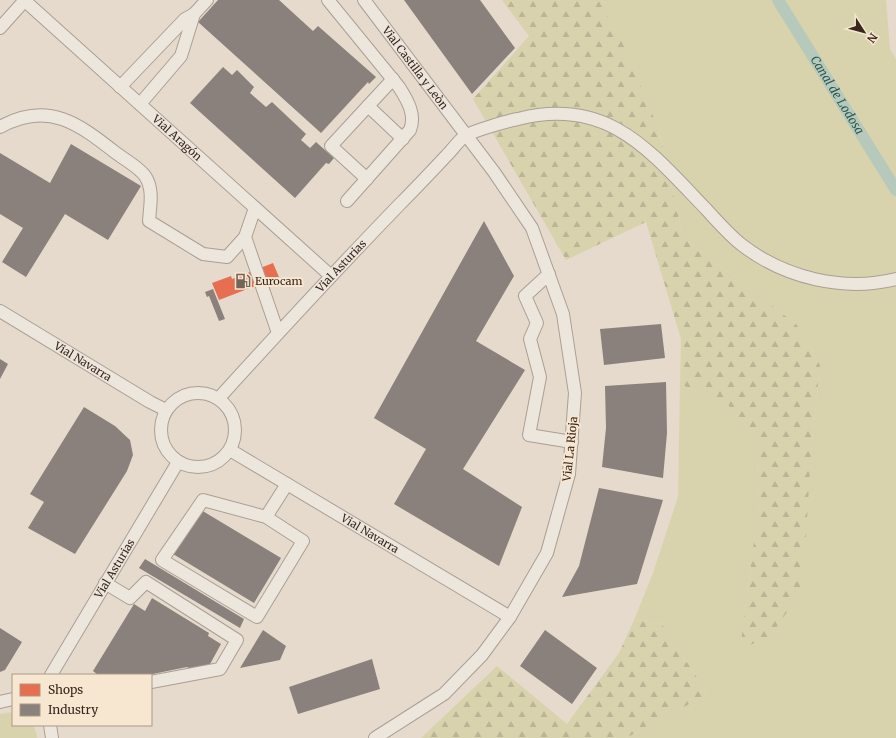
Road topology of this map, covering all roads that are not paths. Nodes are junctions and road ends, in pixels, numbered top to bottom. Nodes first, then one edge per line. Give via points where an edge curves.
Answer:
1 (24, 0) edge
2 (207, 0) edge
3 (328, 0) edge
4 (364, 0) edge
5 (194, 14) junction
6 (0, 28) edge
7 (393, 79) junction
8 (120, 87) junction
9 (140, 104) junction
10 (368, 106) junction
11 (0, 127) edge
12 (465, 136) junction
13 (403, 139) junction
14 (367, 179) junction
15 (348, 201) dead end
16 (255, 208) junction
17 (246, 237) junction
18 (549, 274) junction
19 (331, 276) junction
20 (896, 278) edge
21 (0, 311) edge
22 (278, 333) junction
23 (218, 398) junction
24 (166, 410) junction
25 (572, 442) junction
26 (230, 450) junction
27 (178, 462) junction
28 (287, 484) junction
29 (266, 517) junction
30 (105, 583) junction
31 (510, 617) junction
32 (54, 674) edge
33 (152, 682) edge
34 (12, 699) edge
35 (0, 702) edge
36 (50, 726) edge
37 (52, 738) edge
38 (374, 738) edge

1 - 6 street
1 - 8 street, Vial Aragón
2 - 5 street
3 - 7 street
4 - 12 street, Vial Castilla y Leòn
5 - 8 street via 185,19
5 - 9 street via 181,56
7 - 10 street
7 - 13 street via 406,97 412,115 413,124
8 - 9 street, Vial Aragón
9 - 16 street, Vial Aragón
10 - 13 street
10 - 14 street via 331,146
11 - 17 street via 10,121 31,117 52,115 66,119 84,128 145,175 151,191 149,221 203,254 227,257
12 - 18 street, Vial La Rioja via 494,172 532,228
12 - 19 street, Vial Asturias
12 - 20 street via 542,113 567,113 596,120 633,138 650,151 741,245 787,272 841,283 866,283
13 - 14 street
14 - 15 street
16 - 17 street
16 - 19 street, Vial Aragón
17 - 22 street
18 - 25 street, Vial La Rioja via 563,314 575,393
18 - 25 street via 525,296 537,323 530,339 540,376 529,434
19 - 22 street, Vial Asturias
21 - 24 street, Vial Navarra
22 - 23 street, Vial Asturias
23 - 24 street via 205,393 190,393 177,399
23 - 26 street via 229,408 235,422 236,436
24 - 27 street via 161,424 162,438 168,452
25 - 31 street, Vial La Rioja via 569,474 547,553
26 - 27 street via 220,461 207,467 192,467
26 - 28 street, Vial Navarra
27 - 30 street, Vial Asturias
28 - 29 street
28 - 31 street, Vial Navarra
29 - 29 street via 303,541 257,617 162,560 203,500
30 - 32 street, Vial Asturias
30 - 33 street via 130,598 146,582 237,640 220,669
31 - 38 street, Vial La Rioja via 482,656 444,694
34 - 35 street
36 - 37 street

